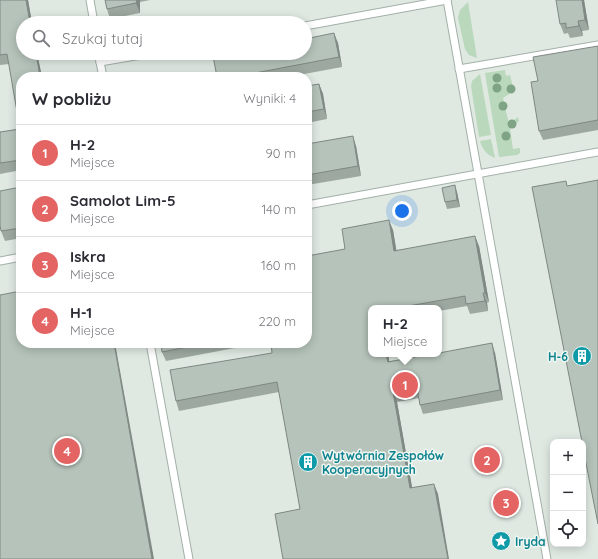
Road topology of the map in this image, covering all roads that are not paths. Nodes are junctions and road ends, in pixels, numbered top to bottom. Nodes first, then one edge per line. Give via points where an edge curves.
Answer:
1 (90, 0) edge
2 (447, 0) edge
3 (93, 16) edge
4 (312, 25) edge
5 (598, 44) edge
6 (112, 60) edge
7 (100, 62) joint
8 (459, 69) junction
9 (102, 72) edge
10 (598, 152) edge
11 (478, 173) junction
12 (312, 204) edge
13 (16, 259) edge
14 (0, 261) edge
15 (151, 348) edge
16 (189, 559) edge
17 (547, 559) edge

1 - 3 lane
2 - 4 lane
2 - 8 lane
5 - 8 lane
6 - 7 lane
7 - 9 lane
8 - 11 lane
10 - 11 lane
11 - 12 lane
11 - 17 lane
13 - 14 lane
15 - 16 lane

